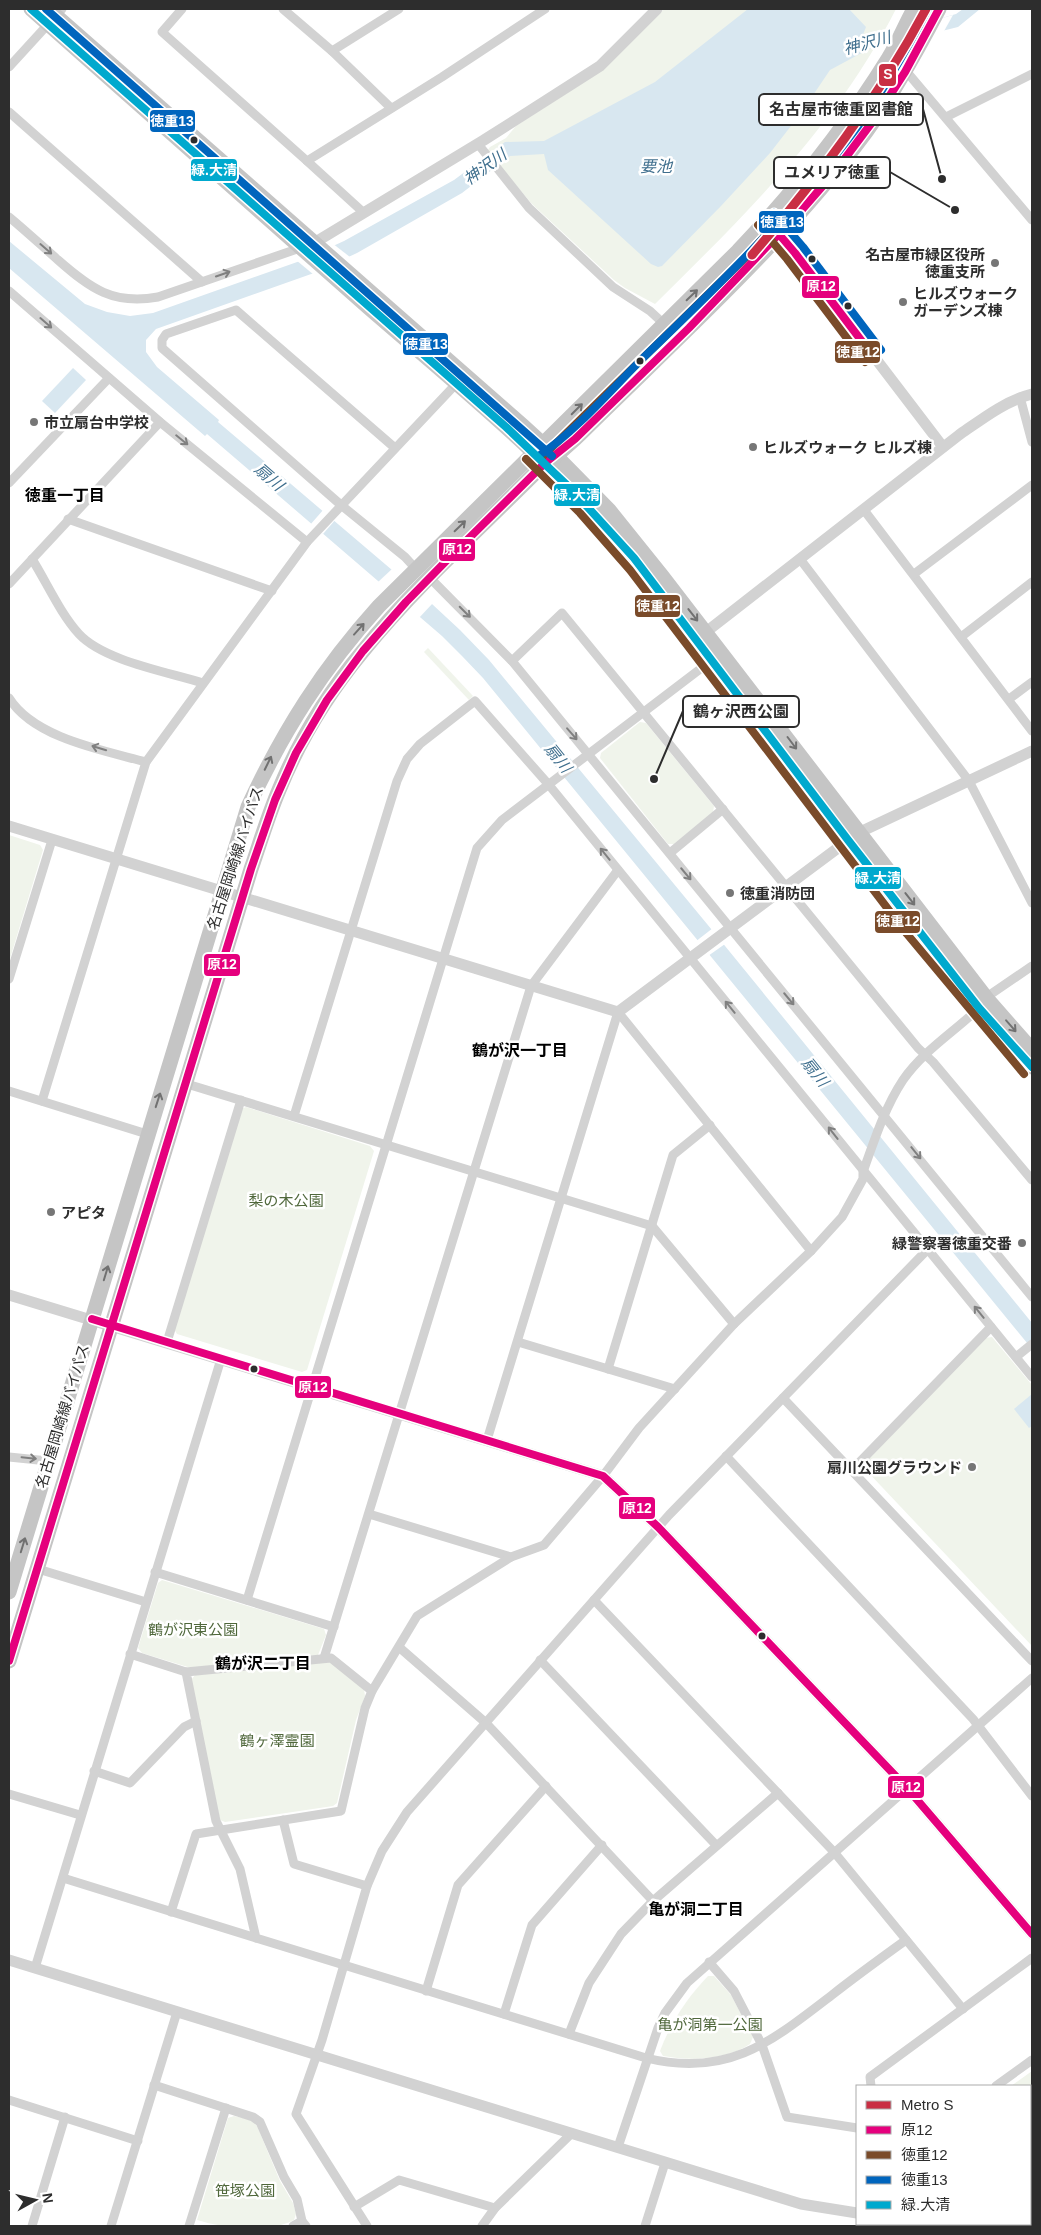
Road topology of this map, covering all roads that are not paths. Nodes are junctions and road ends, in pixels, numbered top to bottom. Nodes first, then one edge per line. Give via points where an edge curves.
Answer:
1 (31, 9) edge
2 (182, 9) edge
3 (399, 9) edge
4 (545, 9) edge
5 (657, 9) edge
6 (914, 9) edge
7 (288, 11) edge
8 (53, 14) edge
9 (936, 14) edge
10 (332, 51) junction
11 (9, 67) edge
12 (906, 72) junction
13 (1032, 74) edge
14 (391, 108) junction
15 (9, 112) edge
16 (946, 117) junction
17 (478, 144) junction
18 (307, 161) junction
19 (364, 213) junction
20 (9, 217) edge
21 (766, 219) junction
22 (1032, 220) edge
23 (781, 235) junction
24 (310, 247) junction
25 (332, 267) junction
26 (202, 282) junction
27 (9, 291) edge
28 (663, 323) junction
29 (109, 378) junction
30 (456, 384) junction
31 (1032, 394) edge
32 (1020, 398) junction
33 (160, 422) junction
34 (1032, 442) edge
35 (943, 447) junction
36 (395, 448) junction
37 (538, 448) junction
38 (551, 460) junction
39 (9, 483) edge
40 (1032, 485) edge
41 (341, 505) junction
42 (864, 510) junction
43 (68, 520) junction
44 (307, 542) junction
45 (32, 559) junction
46 (800, 559) junction
47 (414, 570) junction
48 (914, 574) junction
49 (428, 580) junction
50 (1032, 582) edge
51 (9, 584) edge
52 (272, 591) junction
53 (706, 632) junction
54 (961, 636) junction
55 (712, 660) junction
56 (512, 661) junction
57 (1032, 682) edge
58 (204, 683) junction
59 (9, 698) edge
60 (1009, 699) junction
61 (644, 712) junction
62 (1032, 731) edge
63 (1032, 752) edge
64 (590, 754) junction
65 (146, 762) junction
66 (969, 781) junction
67 (549, 786) junction
68 (723, 809) junction
69 (9, 826) edge
70 (853, 837) junction
71 (52, 840) junction
72 (670, 853) junction
73 (116, 858) junction
74 (618, 870) junction
75 (787, 886) junction
76 (223, 891) junction
77 (243, 897) junction
78 (1032, 903) edge
79 (730, 928) junction
80 (351, 930) junction
81 (442, 959) junction
82 (690, 959) junction
83 (1032, 966) edge
84 (9, 979) edge
85 (532, 986) junction
86 (984, 1004) junction
87 (618, 1012) junction
88 (1032, 1050) edge
89 (925, 1054) junction
90 (1032, 1067) edge
91 (186, 1084) junction
92 (9, 1091) edge
93 (240, 1100) junction
94 (42, 1102) junction
95 (885, 1115) junction
96 (294, 1116) junction
97 (710, 1125) junction
98 (147, 1134) junction
99 (386, 1144) junction
100 (474, 1172) junction
101 (863, 1172) junction
102 (1032, 1180) edge
103 (561, 1198) junction
104 (652, 1226) junction
105 (928, 1249) junction
106 (811, 1251) junction
107 (9, 1295) edge
108 (1032, 1297) edge
109 (92, 1319) junction
110 (734, 1324) junction
111 (111, 1325) junction
112 (991, 1326) junction
113 (166, 1342) junction
114 (518, 1342) junction
115 (1030, 1346) edge
116 (1016, 1357) junction
117 (221, 1359) junction
118 (608, 1369) junction
119 (1032, 1377) edge
120 (311, 1386) junction
121 (675, 1389) junction
122 (783, 1398) junction
123 (400, 1414) junction
124 (487, 1440) junction
125 (726, 1456) junction
126 (9, 1457) edge
127 (48, 1461) junction
128 (852, 1470) junction
129 (603, 1476) junction
130 (369, 1514) junction
131 (658, 1527) junction
132 (511, 1557) junction
133 (38, 1569) junction
134 (156, 1572) junction
135 (9, 1592) edge
136 (247, 1600) junction
137 (594, 1600) junction
138 (146, 1602) junction
139 (334, 1627) junction
140 (400, 1648) junction
141 (130, 1654) junction
142 (324, 1658) junction
143 (540, 1660) junction
144 (9, 1661) edge
145 (1032, 1661) edge
146 (186, 1672) junction
147 (1032, 1678) edge
148 (372, 1691) junction
149 (196, 1721) junction
150 (486, 1723) junction
151 (978, 1725) junction
152 (94, 1771) junction
153 (546, 1786) junction
154 (907, 1788) junction
155 (778, 1793) junction
156 (9, 1794) edge
157 (1032, 1796) edge
158 (80, 1815) junction
159 (282, 1820) junction
160 (220, 1830) junction
161 (602, 1845) junction
162 (716, 1845) junction
163 (834, 1852) junction
164 (62, 1878) junction
165 (367, 1886) junction
166 (653, 1901) junction
167 (172, 1912) junction
168 (1032, 1934) edge
169 (256, 1938) junction
170 (906, 1940) junction
171 (1032, 1958) edge
172 (9, 1960) edge
173 (709, 1962) junction
174 (344, 1965) junction
175 (35, 1968) junction
176 (426, 1991) junction
177 (963, 2009) junction
178 (178, 2012) junction
179 (504, 2014) junction
180 (569, 2034) junction
181 (762, 2045) junction
182 (317, 2056) junction
183 (646, 2058) junction
184 (1032, 2060) edge
185 (871, 2085) edge
186 (997, 2085) edge
187 (154, 2086) junction
188 (9, 2100) edge
189 (226, 2108) junction
190 (65, 2117) junction
191 (856, 2128) edge
192 (572, 2133) junction
193 (138, 2141) junction
194 (618, 2148) junction
195 (665, 2163) junction
196 (354, 2207) junction
197 (495, 2208) junction
198 (856, 2213) edge
199 (304, 2224) edge
200 (32, 2226) edge
201 (111, 2226) edge
202 (189, 2226) edge
203 (293, 2226) edge
204 (366, 2226) edge
205 (482, 2226) edge
206 (645, 2226) edge

1 - 8 main road
2 - 18 street via 162,32
3 - 10 street
4 - 14 street
5 - 17 street via 600,66
6 - 21 main road, 名古屋岡崎線バイパス via 893,48 833,140
7 - 10 street
8 - 11 street
8 - 24 main road
9 - 12 main road, 名古屋岡崎線バイパス
10 - 14 street
12 - 16 street
12 - 23 main road, 名古屋岡崎線バイパス via 865,132
13 - 16 street
14 - 18 street
15 - 26 street
16 - 22 street
17 - 19 street
17 - 28 street via 536,215 613,286
18 - 19 street
19 - 24 street
20 -> 26 street via 84,282 103,293 121,299 146,299
21 - 23 street
28 -> 21 main road, 名古屋岡崎線バイパス via 738,251
23 - 35 street
23 - 38 main road, 名古屋岡崎線バイパス
24 - 25 main road
26 -> 24 street
25 - 30 main road
25 - 37 main road
27 -> 29 street
37 -> 28 main road, 名古屋岡崎線バイパス
29 - 33 street
29 - 39 street
30 - 36 street
30 - 37 main road
31 - 32 street
32 - 34 street
32 - 35 street via 994,410
33 - 43 street
33 -> 44 street
35 - 42 street
36 - 41 street
36 - 41 street via 236,310 166,334 162,348
37 - 38 main road
47 -> 37 main road, 名古屋岡崎線バイパス
38 - 49 main road, 名古屋岡崎線バイパス
38 -> 53 main road via 609,510
38 - 55 main road via 616,536
40 - 48 street
41 - 44 street
41 - 47 street via 405,557
42 - 46 street
42 - 48 street
43 - 45 street
43 - 52 street
44 - 52 street
45 - 51 street
45 - 58 street via 72,623 95,646 112,655
46 - 53 street
46 - 66 street
76 -> 47 main road, 名古屋岡崎線バイパス via 248,807 268,762 292,721 348,641
48 - 54 street
49 -> 56 street
49 - 77 main road, 名古屋岡崎線バイパス via 362,651 310,729 279,790
50 - 54 street
52 - 58 street
53 -> 70 main road
54 - 60 street
55 - 61 street
55 - 70 main road
56 - 61 street via 562,613
56 -> 64 street
57 - 60 street
58 - 65 street
65 -> 59 street via 52,734 22,715
60 - 62 street
61 - 64 street
61 - 68 street
63 - 66 street
64 - 67 street
64 - 72 street
65 - 73 street
66 - 70 street
66 - 78 street
74 -> 67 street
67 - 80 street via 476,701 420,744 407,759 392,796
67 - 81 street via 502,820 477,848
68 - 72 street
68 - 75 street
69 - 71 street
70 - 75 street
70 - 86 main road
71 - 73 street
71 - 84 street
72 -> 79 street
73 - 76 street
73 - 94 street
74 - 82 street
74 - 85 street
75 - 79 street
75 - 89 street
76 - 77 street
98 -> 76 main road, 名古屋岡崎線バイパス
77 - 80 street
77 - 91 main road, 名古屋岡崎線バイパス
79 - 82 street
79 -> 95 street
80 - 81 street
80 - 96 street
81 - 85 street
81 - 99 street
82 - 87 street
101 -> 82 street
83 - 86 street via 993,992
85 - 87 street
85 - 100 street
86 -> 88 main road
86 - 89 street
86 - 90 main road
87 - 97 street
87 - 103 street
89 - 95 street via 904,1078
89 - 102 street
91 - 93 street
91 - 111 main road, 名古屋岡崎線バイパス
92 - 94 street
93 - 96 street
93 - 113 street
94 - 98 street
95 - 101 street
95 -> 108 street
96 - 99 street
97 - 104 street via 672,1156
97 - 106 street
109 -> 98 main road, 名古屋岡崎線バイパス
99 - 100 street
99 - 120 street
100 - 103 street
100 - 123 street
101 - 105 street
101 - 106 street via 863,1179 842,1216
103 - 104 street
103 - 114 street
104 - 110 street
104 - 118 street
112 -> 105 street
105 - 122 street
106 - 110 street
107 - 109 street
109 - 111 street
109 - 127 main road, 名古屋岡崎線バイパス
110 - 121 street
111 - 113 street
111 - 133 main road, 名古屋岡崎線バイパス
112 - 116 street
112 - 128 street
113 - 117 street
114 - 118 street
114 - 124 street
115 - 116 street
116 - 119 street
117 - 120 street
117 - 134 street
118 - 121 street
120 - 123 street
120 - 136 street
121 - 129 street via 639,1428
122 - 125 street
122 - 128 street
123 - 124 street
123 - 130 street
124 - 129 street
125 - 131 street
125 - 151 street
126 -> 127 street
135 -> 127 main road, 名古屋岡崎線バイパス
128 - 145 street
129 - 131 street
129 - 132 street via 544,1545
130 - 132 street
130 - 139 street
131 - 137 street
131 - 154 street
132 - 140 street via 417,1616
133 - 138 street
133 - 144 main road, 名古屋岡崎線バイパス
134 - 136 street
134 - 138 street
136 - 139 street
137 - 143 street
137 - 155 street
138 - 141 street
139 - 142 street
140 - 148 street
140 - 150 street
141 - 146 street
141 - 152 street
142 - 146 street
142 - 148 street via 331,1658
143 - 150 street
143 - 162 street
146 - 149 street
147 - 151 street
148 - 159 street via 365,1708 341,1811
149 - 152 street via 184,1726 130,1783
149 - 160 street
150 - 153 street
150 - 165 street via 407,1812 382,1850
151 - 154 street
151 - 157 street
152 - 158 street
153 - 161 street
153 - 176 street via 458,1885
154 - 163 street
154 - 168 street
155 - 162 street
155 - 163 street
156 - 158 street
158 - 164 street
159 - 160 street
159 - 165 street via 294,1864
160 - 167 street via 196,1834
160 - 169 street via 240,1870
161 - 166 street
161 - 179 street via 532,1925
162 - 166 street
163 - 170 street
163 - 173 street
164 - 167 street
164 - 175 street
165 - 174 street
166 - 180 street via 604,1957
167 - 169 street
169 - 174 street
170 - 177 street
170 - 181 street via 787,2030
171 - 177 street
172 - 175 street
173 - 181 street via 734,1991
173 - 183 street via 670,2005
174 - 176 street
174 - 182 street
175 - 178 street
176 - 179 street
177 - 185 street via 870,2077
178 - 182 street
178 - 187 street
179 - 180 street
180 - 183 street
181 - 183 street via 731,2058 700,2064 677,2064
181 - 191 street via 788,2117
182 - 192 street
182 - 196 street via 296,2114
183 - 194 street
184 - 186 street
187 - 189 street
187 - 193 street
188 - 190 street
189 - 199 street via 260,2122 297,2199
189 - 202 street
190 - 193 street
190 - 200 street
192 - 194 street
192 - 197 street
193 - 201 street
194 - 195 street
195 - 198 street via 801,2204
195 - 206 street
196 - 197 street via 400,2180
196 - 204 street
197 - 205 street
199 - 203 street

